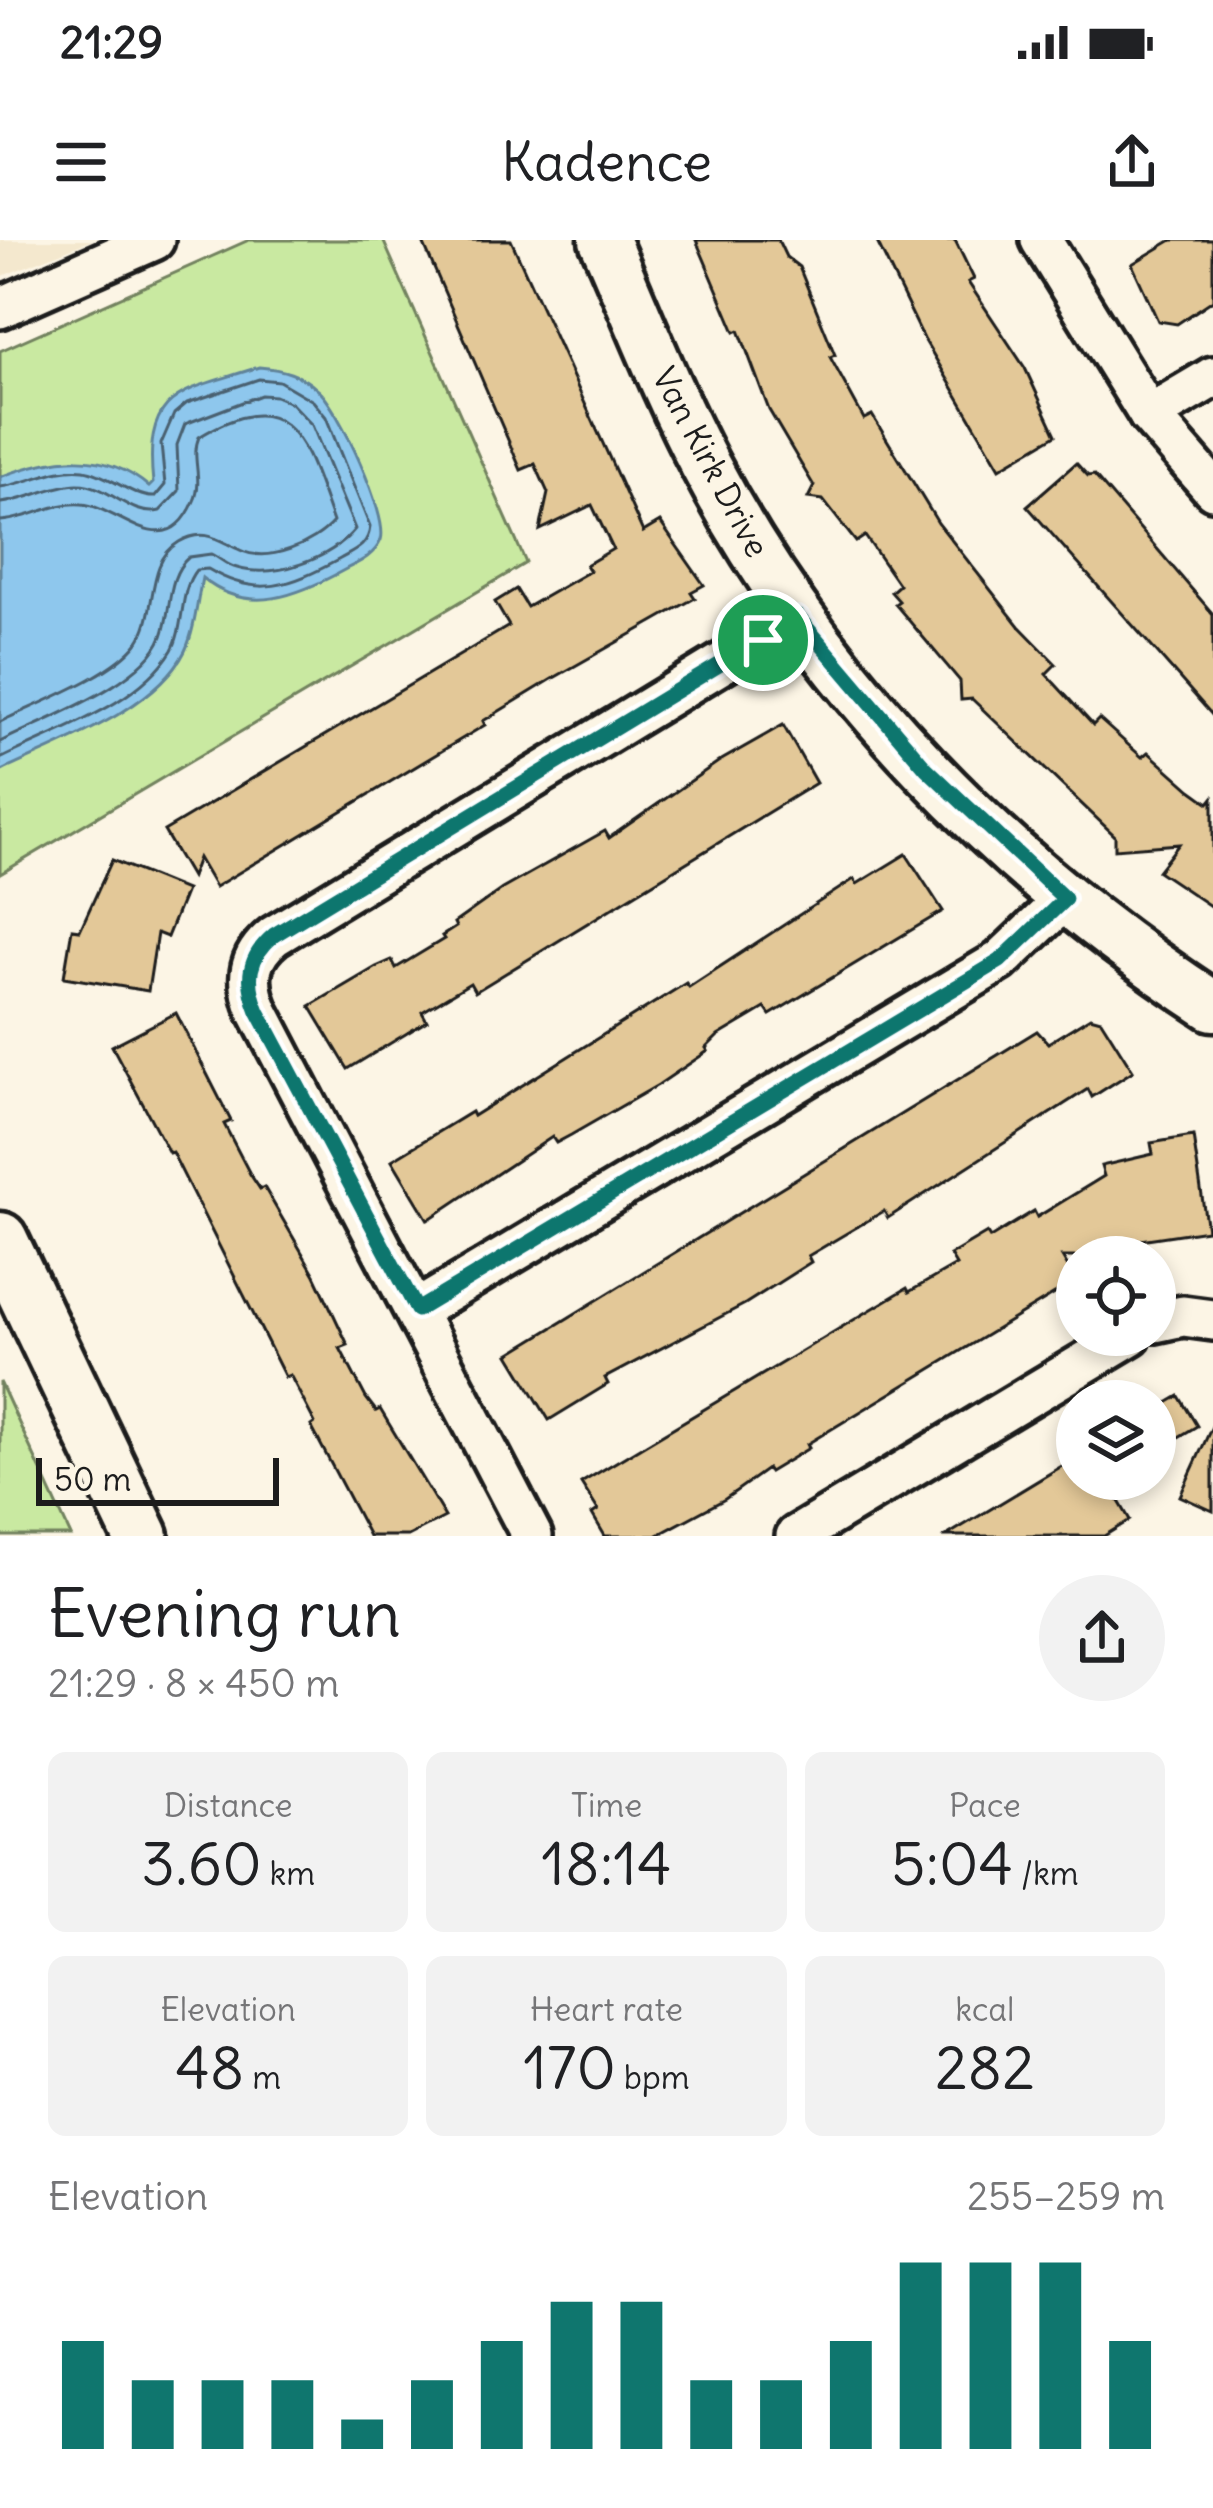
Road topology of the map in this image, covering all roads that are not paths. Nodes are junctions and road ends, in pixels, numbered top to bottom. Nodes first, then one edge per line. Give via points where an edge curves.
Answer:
1 (154, 240) edge
2 (604, 240) edge
3 (1041, 240) edge
4 (0, 308) edge
5 (1213, 376) edge
6 (1149, 416) junction
7 (1213, 489) edge
8 (798, 617) junction
9 (1065, 899) junction
10 (1213, 1006) edge
11 (0, 1240) edge
12 (417, 1310) junction
13 (1176, 1318) edge
14 (1213, 1320) edge
15 (1096, 1356) edge
16 (141, 1536) edge
17 (532, 1536) edge
18 (796, 1536) edge

1 - 4 street
2 - 8 street, Van Kirk Drive via 706,466
3 - 6 street
5 - 6 street
6 - 7 street
8 - 9 street, Van Kirk Drive via 926,768
8 - 12 street via 274,935 254,956 249,980 258,1011
9 - 10 street, Van Kirk Drive
9 - 12 street via 1000,961
11 - 16 main road
12 - 17 street
13 - 14 street
15 - 18 street

